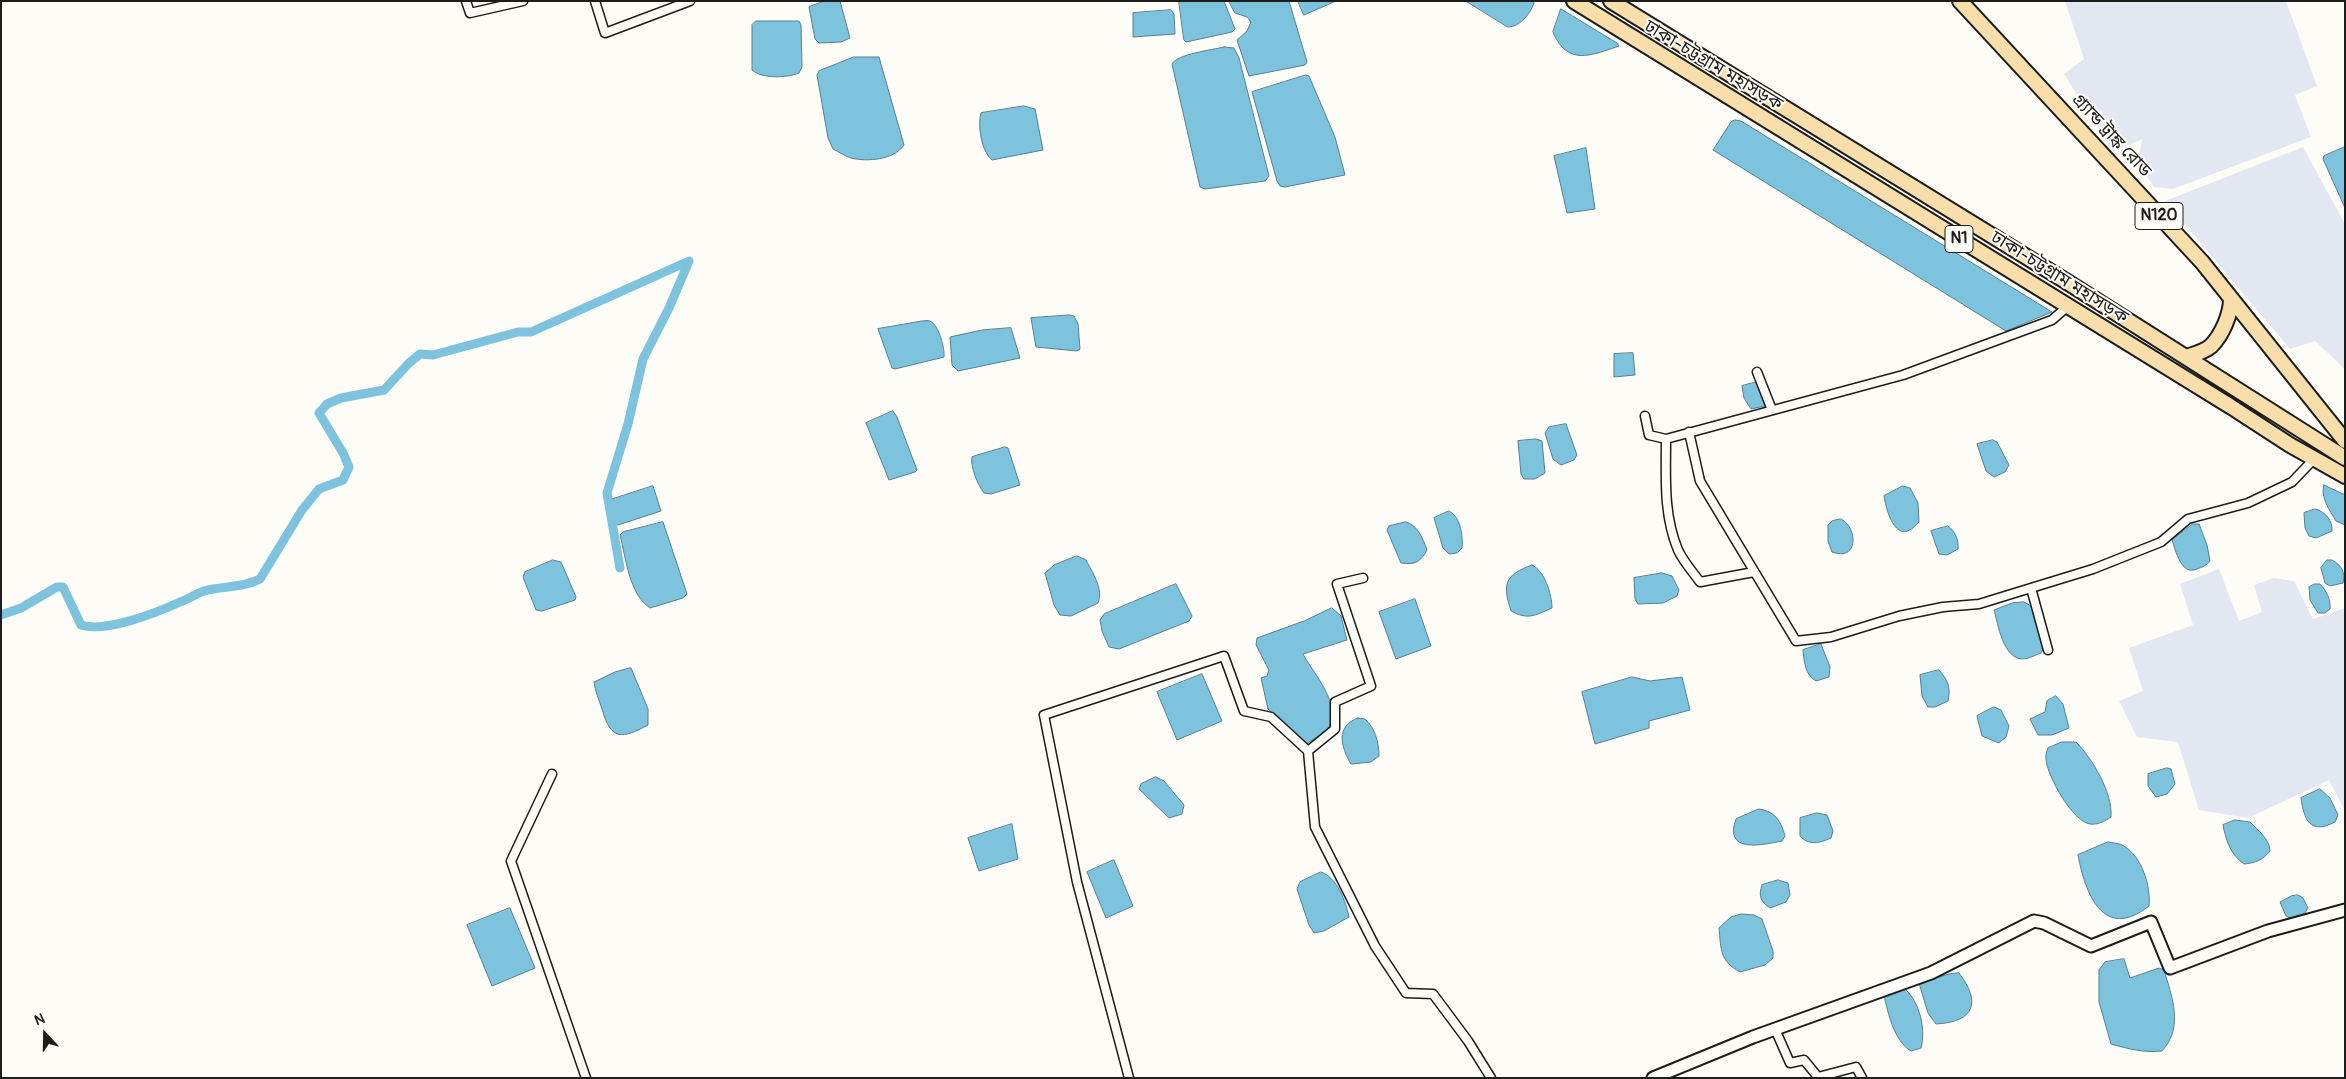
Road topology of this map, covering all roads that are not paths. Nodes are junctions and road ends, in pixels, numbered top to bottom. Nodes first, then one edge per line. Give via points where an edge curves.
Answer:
1 (466, 1) edge
2 (523, 1) edge
3 (595, 1) edge
4 (690, 1) edge
5 (1574, 1) edge
6 (1611, 1) edge
7 (1960, 1) edge
8 (2231, 299) junction
9 (2068, 306) junction
10 (2186, 357) junction
11 (1757, 372) dead end
12 (1772, 410) junction
13 (1645, 416) dead end
14 (1689, 432) junction
15 (1666, 438) junction
16 (2345, 441) edge
17 (2345, 458) edge
18 (2314, 459) junction
19 (2345, 476) edge
20 (1754, 572) junction
21 (1363, 578) dead end
22 (2031, 588) junction
23 (2048, 650) dead end
24 (1308, 751) junction
25 (552, 774) dead end
26 (2345, 910) edge
27 (1775, 1029) junction
28 (586, 1078) edge
29 (1129, 1078) edge
30 (1492, 1078) edge
31 (1653, 1078) edge
32 (1862, 1078) edge

1 - 2 street via 470,13
3 - 4 street via 604,33
5 - 9 highway, ঢাকা-চট্টগ্রাম মহাসড়ক / N1
6 - 10 highway, ঢাকা-চট্টগ্রাম মহাসড়ক / N1
7 - 8 highway, গ্র্যান্ড ট্রাঙ্ক রোড / N120 via 2202,262
8 - 10 highway via 2230,315 2212,345
8 - 16 highway, গ্র্যান্ড ট্রাঙ্ক রোড / N120
9 - 12 street via 2052,320 1902,375
9 - 18 highway, ঢাকা-চট্টগ্রাম মহাসড়ক / N1
10 - 17 highway, ঢাকা-চট্টগ্রাম মহাসড়ক / N1
11 - 12 street
12 - 14 street
13 - 15 street via 1648,435
14 - 15 street
14 - 20 street via 1700,480
15 - 20 street via 1665,483 1670,524 1684,561 1700,582
18 - 19 highway, ঢাকা-চট্টগ্রাম মহাসড়ক / N1
18 - 22 street via 2292,482 2248,503 2188,519 2161,542 2093,569
20 - 22 street via 1796,641 1831,637 1899,616 1943,607 1979,604
21 - 24 street via 1337,584 1371,686 1335,702 1334,729
22 - 23 street
24 - 29 street via 1272,717 1244,711 1224,656 1044,715 1077,882
24 - 30 street via 1316,827 1375,946 1406,993 1433,994
25 - 28 street via 511,861
26 - 27 main road via 2268,931 2170,968 2151,922 2090,946 2044,923 2034,922 1931,973
27 - 31 main road
27 - 32 street via 1790,1063 1804,1060 1818,1077 1856,1068

